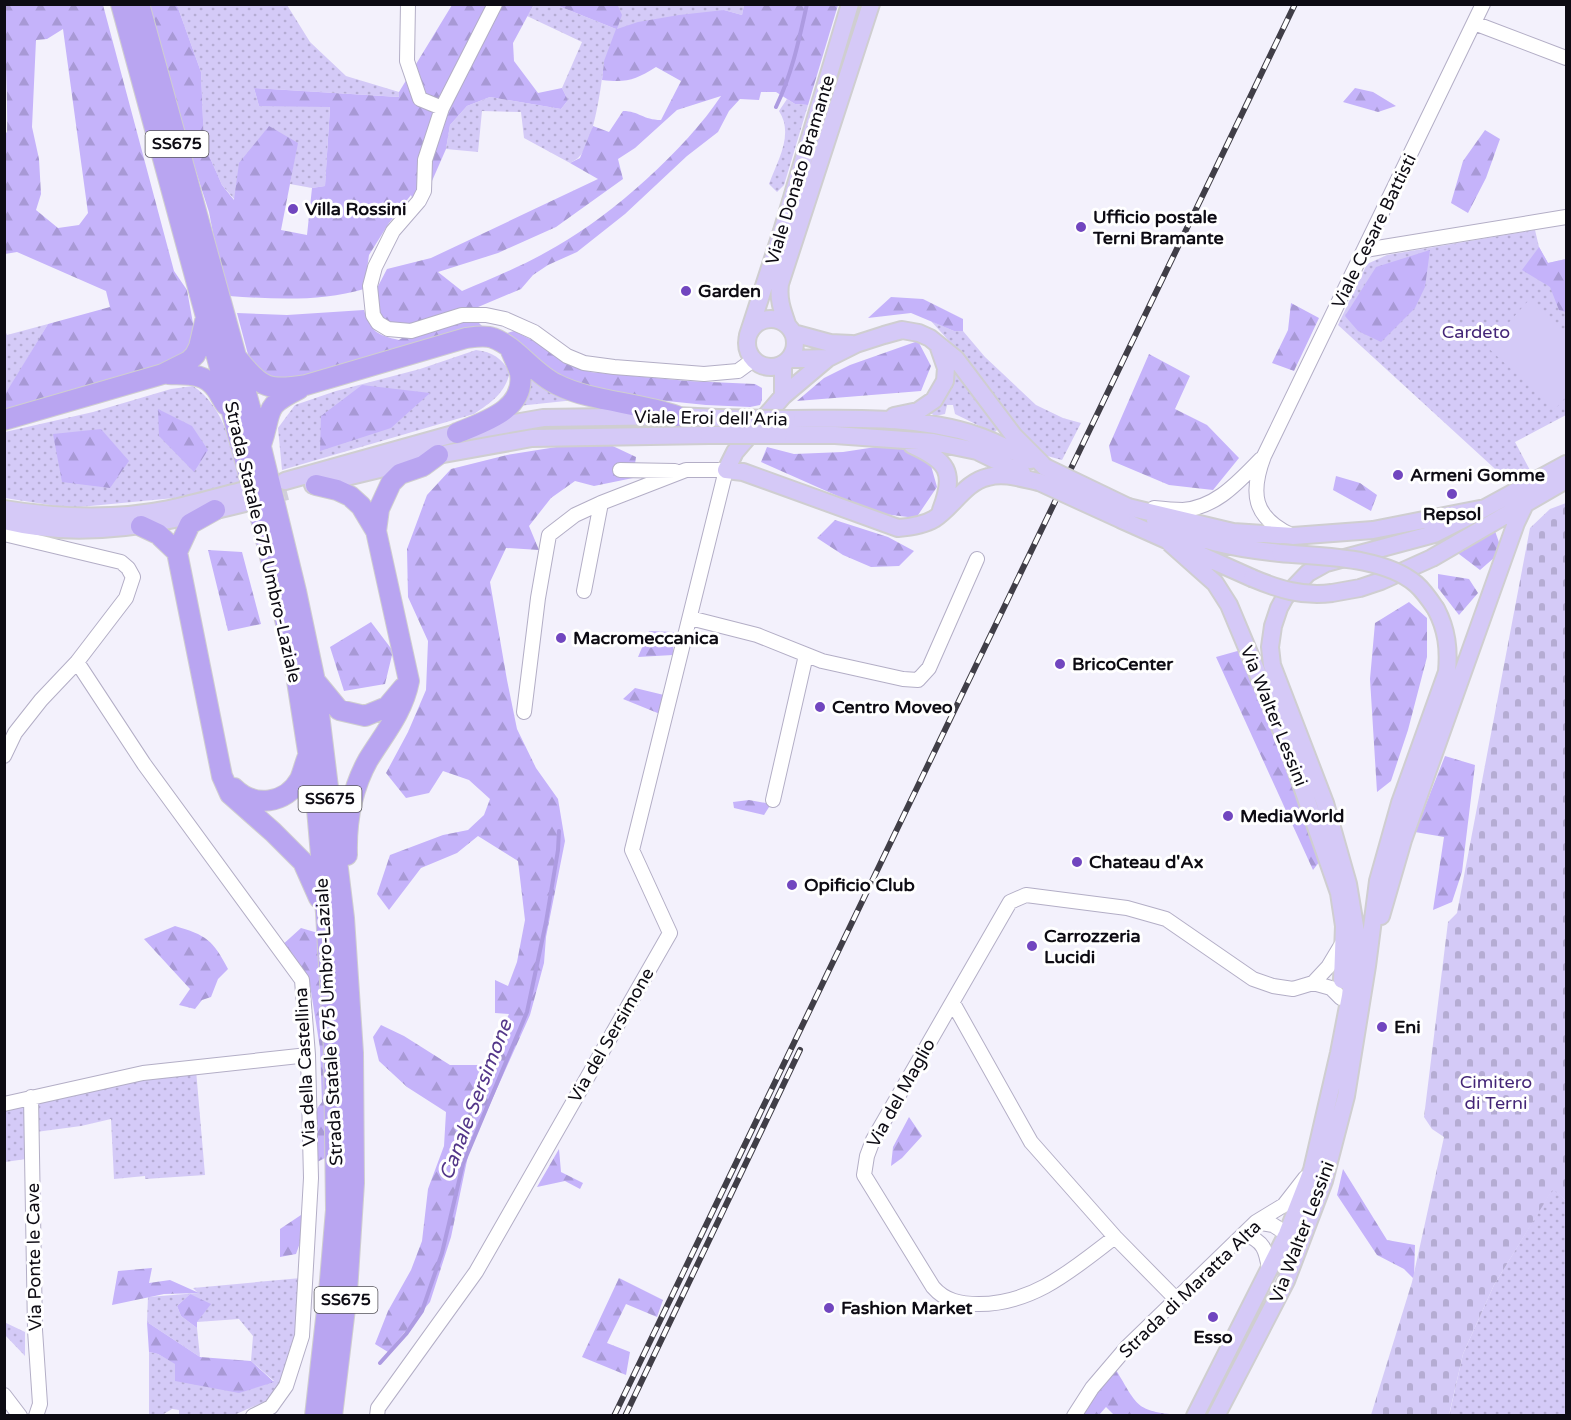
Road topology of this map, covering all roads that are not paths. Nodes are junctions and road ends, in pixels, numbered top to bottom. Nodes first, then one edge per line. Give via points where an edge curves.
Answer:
1 (121, 4) edge
2 (139, 4) edge
3 (408, 4) edge
4 (495, 4) edge
5 (850, 4) edge
6 (871, 4) edge
7 (1483, 4) edge
8 (1474, 23) junction
9 (1566, 58) edge
10 (442, 108) junction
11 (1566, 217) edge
12 (1376, 228) junction
13 (1403, 244) junction
14 (1365, 250) junction
15 (207, 283) junction
16 (215, 316) junction
17 (790, 328) junction
18 (748, 335) junction
19 (856, 344) junction
20 (938, 344) junction
21 (510, 349) junction
22 (235, 355) junction
23 (828, 358) junction
24 (786, 362) junction
25 (757, 363) junction
26 (163, 374) junction
27 (306, 385) junction
28 (783, 396) junction
29 (770, 410) junction
30 (232, 411) junction
31 (676, 416) junction
32 (879, 419) junction
33 (4, 420) edge
34 (457, 434) junction
35 (900, 440) junction
36 (261, 447) junction
37 (438, 455) junction
38 (1264, 456) junction
39 (1566, 464) edge
40 (620, 470) dead end
41 (726, 470) junction
42 (683, 472) junction
43 (1042, 475) junction
44 (1566, 480) edge
45 (316, 484) junction
46 (1526, 502) junction
47 (601, 503) junction
48 (1485, 508) junction
49 (4, 509) edge
50 (215, 510) junction
51 (940, 513) junction
52 (1125, 514) junction
53 (4, 521) edge
54 (1177, 525) junction
55 (141, 526) junction
56 (376, 531) junction
57 (4, 534) edge
58 (1293, 536) junction
59 (177, 552) junction
60 (977, 559) dead end
61 (585, 591) dead end
62 (690, 618) junction
63 (806, 655) junction
64 (77, 662) junction
65 (315, 681) junction
66 (409, 681) junction
67 (524, 712) dead end
68 (308, 753) junction
69 (4, 756) edge
70 (222, 776) junction
71 (773, 800) dead end
72 (335, 915) junction
73 (1343, 942) junction
74 (1367, 966) junction
75 (1313, 983) junction
76 (1341, 998) junction
77 (953, 1002) junction
78 (1339, 1053) junction
79 (308, 1055) junction
80 (31, 1097) junction
81 (4, 1104) edge
82 (1312, 1170) junction
83 (1256, 1222) junction
84 (1244, 1234) junction
85 (1287, 1234) junction
86 (1114, 1237) junction
87 (1269, 1269) junction
88 (1286, 1281) junction
89 (1176, 1299) junction
90 (4, 1395) edge
91 (20, 1416) edge
92 (36, 1416) edge
93 (253, 1416) edge
94 (315, 1416) edge
95 (333, 1416) edge
96 (377, 1416) edge
97 (1074, 1416) edge
98 (1195, 1416) edge
99 (1216, 1416) edge

1 - 15 highway, Strada Statale 675 Umbro-Laziale / SS675
2 - 15 highway, Strada Statale 675 Umbro-Laziale / SS675
3 - 10 street via 407,61 420,99
4 - 10 street
5 - 18 main road, Viale Donato Bramante
6 - 17 main road, Viale Donato Bramante via 780,284 781,308
7 - 8 street, Viale Cesare Battisti
8 - 9 street
8 - 12 street, Viale Cesare Battisti
10 - 25 street via 425,160 424,191 393,231 375,267 370,286 373,315 378,323 388,329 411,331 462,315 486,315 534,332 567,356 584,363 704,374 738,371
11 - 13 street
12 - 13 street
12 - 14 street, Viale Cesare Battisti
13 - 14 street
14 - 38 street, Viale Cesare Battisti
15 - 16 highway, Strada Statale 675 Umbro-Laziale / SS675
16 - 22 highway, Strada Statale 675 Umbro-Laziale / SS675
16 - 26 highway via 195,355
16 - 30 highway, Strada Statale 675 Umbro-Laziale / SS675
17 - 18 main road via 772,318 765,319 757,322
17 - 19 main road via 830,343
17 - 24 main road, Viale Donato Bramante via 795,346
18 - 25 main road, Viale Donato Bramante via 747,348
19 - 20 main road via 902,330 919,333
19 - 23 main road
20 - 32 main road via 946,368 945,381 934,400 918,411
20 - 43 main road via 956,359
21 - 27 highway via 491,338 466,338
21 - 31 highway via 536,372 574,392
21 - 34 highway via 521,386 516,399 507,409
22 - 27 highway via 252,376 268,387
22 - 36 highway, Strada Statale 675 Umbro-Laziale / SS675
23 - 24 main road
23 - 28 main road
24 - 25 main road via 768,368
24 - 28 main road, Viale Donato Bramante
25 - 29 main road, Viale Donato Bramante via 773,388
26 - 30 highway via 189,374 207,380
26 - 33 highway
27 - 36 highway via 273,404
28 - 29 main road
29 - 41 main road via 735,452
30 - 68 highway, Strada Statale 675 Umbro-Laziale / SS675 via 292,649
31 - 32 main road, Viale Eroi dell'Aria, bridge
31 - 34 main road, Viale Eroi dell'Aria via 543,418
32 - 43 main road, Viale Eroi dell'Aria via 976,435 1004,446
34 - 45 main road, Viale Eroi dell'Aria via 286,487
35 - 37 main road, Viale Eroi dell'Aria, bridge via 835,435 532,438
35 - 43 main road, Viale Eroi dell'Aria via 977,451
35 - 51 main road via 934,455 946,469 949,490
36 - 65 highway, Strada Statale 675 Umbro-Laziale / SS675
37 - 45 main road, Viale Eroi dell'Aria
37 - 56 highway via 423,466 400,474 391,483 379,509
38 - 54 street, Viale Cesare Battisti via 1227,493
38 - 58 street, Viale Cesare Battisti via 1257,476 1258,504 1272,524
39 - 48 main road, Via Walter Lessini
40 - 42 street
41 - 42 street
41 - 51 main road via 743,472 898,528 912,527
41 - 62 street, Via del Sersimone
42 - 47 street
43 - 51 main road via 989,476 977,481
43 - 52 main road, Viale Eroi dell'Aria, bridge
44 - 46 main road
45 - 56 highway via 350,496
46 - 54 main road, bridge via 1432,558 1381,581 1318,595 1296,593 1252,578
46 - 74 main road, Via Walter Lessini via 1403,840
47 - 61 street
47 - 67 street via 575,515 549,535
48 - 58 main road via 1373,530
48 - 78 main road, Via Walter Lessini via 1434,534 1326,564 1308,573 1285,597 1273,626 1272,665 1325,803 1348,884 1357,938
49 - 50 main road via 70,517 116,516 243,497
50 - 55 main road
50 - 59 highway via 190,524
52 - 54 main road
52 - 54 main road
53 - 55 main road via 44,529
54 - 58 main road
54 - 73 main road, Via Walter Lessini via 1229,605 1288,746 1339,893
54 - 74 main road, Via Walter Lessini, bridge via 1205,541 1238,549 1348,559 1391,569 1416,584 1436,609 1447,635 1447,672 1400,803 1378,881
55 - 59 highway via 158,534
56 - 66 highway
57 - 64 street via 120,562 128,568 133,577 126,598
59 - 70 highway
60 - 63 street via 929,668 918,680
62 - 63 street via 757,635
62 - 96 street, Via del Sersimone via 632,850 670,933 476,1272 378,1408
63 - 71 street
64 - 69 street via 40,700 15,733
64 - 79 street, Via della Castellina via 144,764 302,980
65 - 66 highway via 339,710 365,716 387,707
65 - 72 highway, Strada Statale 675 Umbro-Laziale / SS675
66 - 72 highway via 405,698 353,794 346,836 348,893
68 - 70 highway via 301,777 292,789 268,801 254,801 237,792
68 - 72 highway, Strada Statale 675 Umbro-Laziale / SS675
70 - 72 highway via 230,794 303,862
72 - 94 highway, Strada Statale 675 Umbro-Laziale / SS675 via 336,1210
72 - 95 highway, Strada Statale 675 Umbro-Laziale / SS675 via 353,1053 354,1183
73 - 75 street
73 - 76 main road, Via Walter Lessini
74 - 88 main road, Via Walter Lessini via 1346,1096 1324,1181
75 - 76 street via 1331,988
75 - 77 street, Via del Maglio via 1293,989 1253,979 1166,919 1127,908 1026,895 1010,902
76 - 78 main road, Via Walter Lessini
77 - 86 street via 1031,1142
77 - 86 street, Via del Maglio via 873,1140 864,1175 933,1287 946,1298 964,1304 1011,1301 1065,1275
78 - 82 main road, Via Walter Lessini
79 - 80 street via 143,1073
79 - 93 street, Via della Castellina via 310,1178 302,1336 286,1386 271,1407
80 - 81 street
80 - 92 street, Via Ponte le Cave via 40,1404
82 - 83 street, Strada di Maratta Alta via 1284,1204
82 - 85 main road, Via Walter Lessini
83 - 84 street, Strada di Maratta Alta
83 - 85 street via 1273,1225
84 - 87 street via 1258,1239
84 - 89 street, Strada di Maratta Alta
85 - 87 main road, Via Walter Lessini
85 - 88 street
86 - 89 street
87 - 98 main road, Via Walter Lessini
88 - 99 main road, Via Walter Lessini
89 - 97 street, Strada di Maratta Alta via 1127,1347
90 - 91 street

